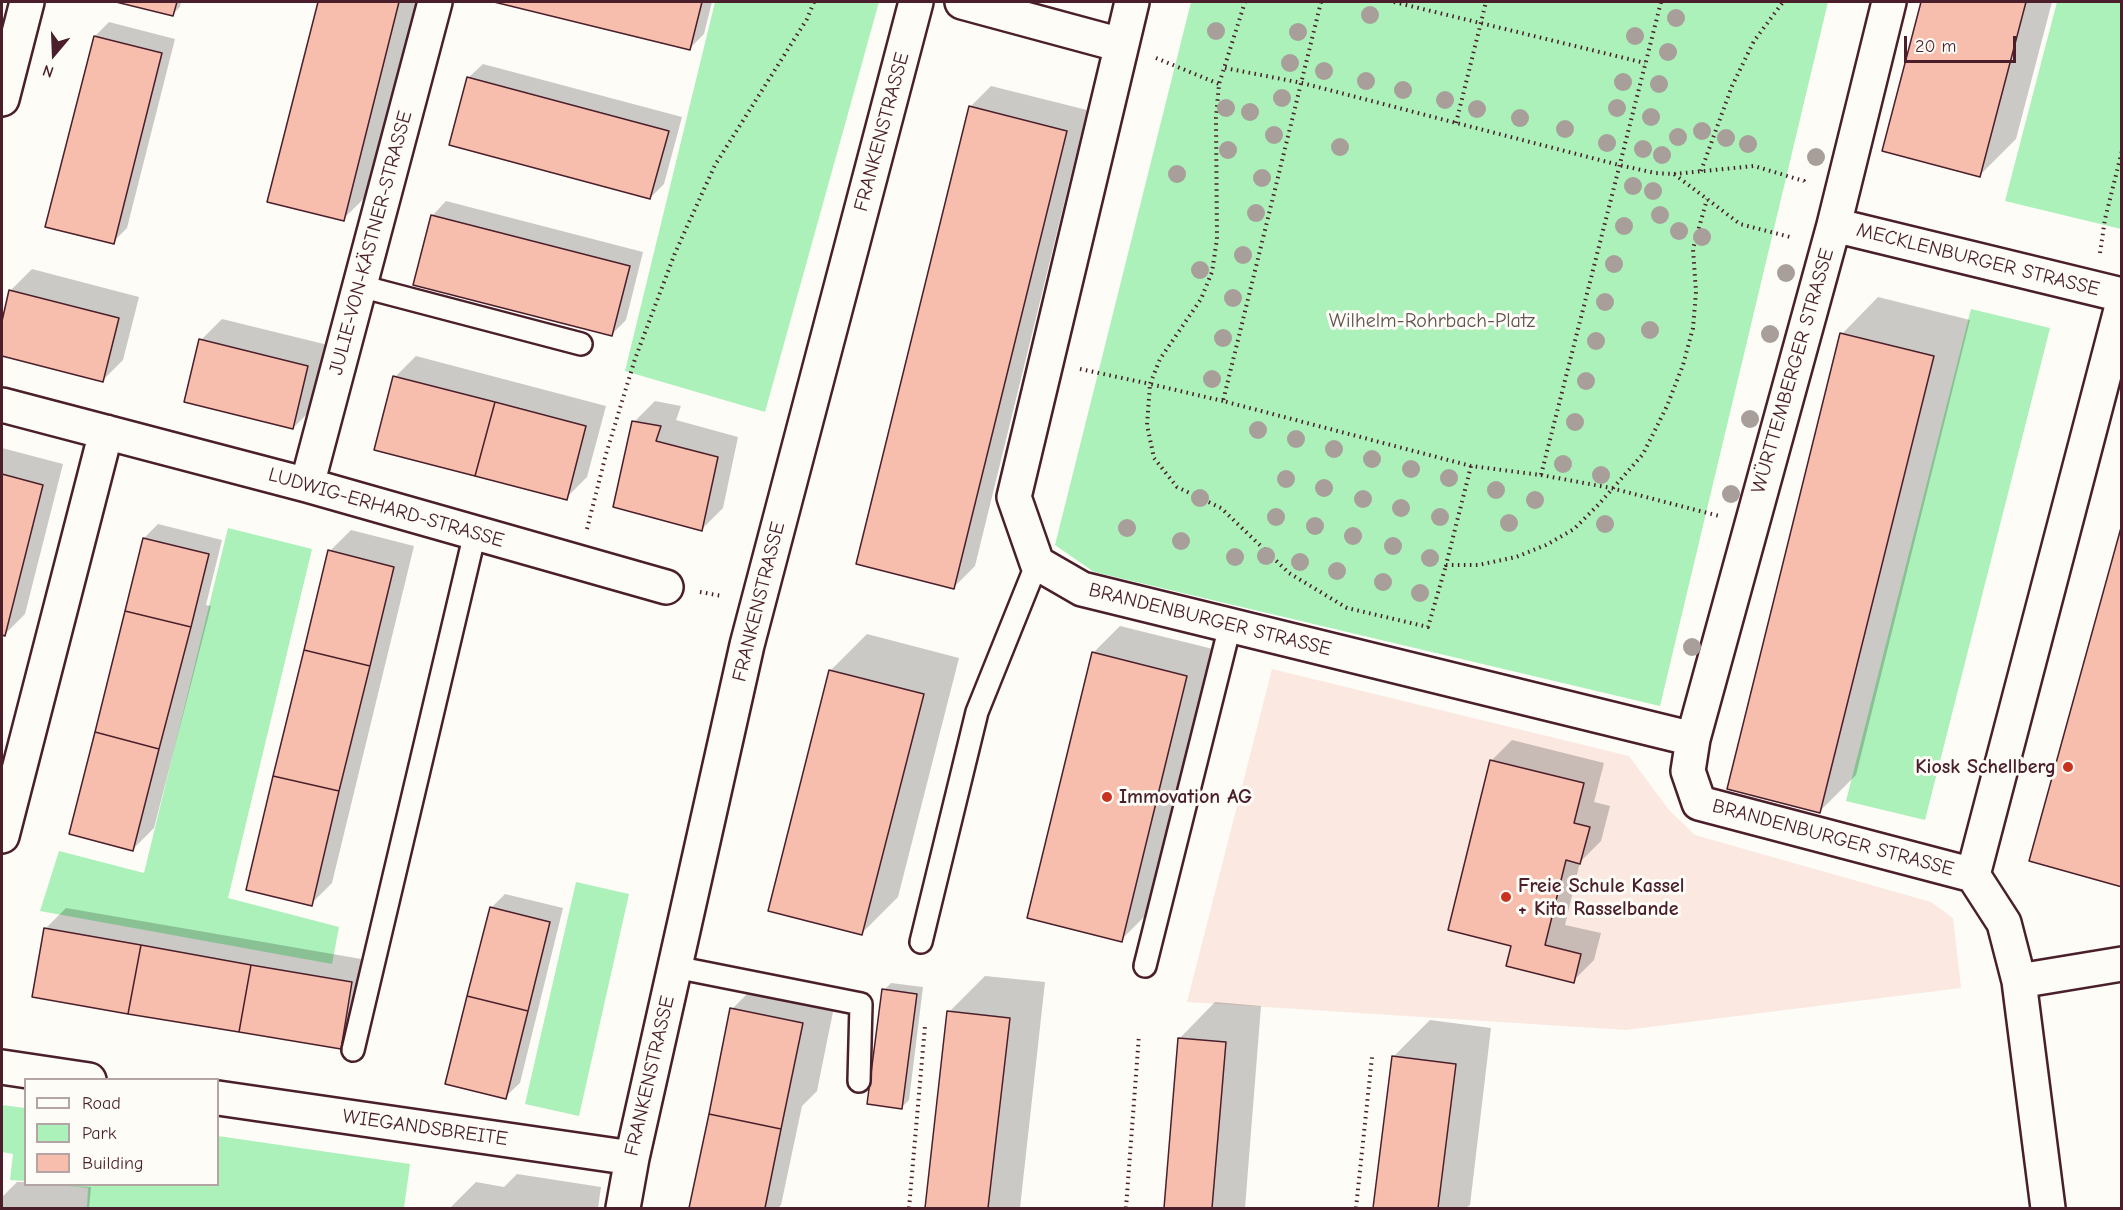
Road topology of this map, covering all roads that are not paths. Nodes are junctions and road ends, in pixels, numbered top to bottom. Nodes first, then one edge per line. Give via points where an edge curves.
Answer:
1 (27, 2) edge
2 (435, 2) edge
3 (916, 2) edge
4 (962, 2) edge
5 (1132, 2) edge
6 (1889, 2) edge
7 (1121, 45) junction
8 (2, 99) edge
9 (1834, 225) junction
10 (360, 286) junction
11 (2108, 292) edge
12 (2121, 306) edge
13 (581, 344) dead end
14 (2, 405) edge
15 (106, 432) junction
16 (307, 484) junction
17 (475, 533) junction
18 (1037, 563) junction
19 (666, 587) road end
20 (1230, 626) junction
21 (1693, 739) junction
22 (2, 836) edge
23 (1973, 875) junction
24 (921, 942) dead end
25 (2121, 964) edge
26 (1145, 966) dead end
27 (675, 967) junction
28 (2019, 981) junction
29 (353, 1050) dead end
30 (2, 1067) edge
31 (76, 1078) edge
32 (859, 1081) dead end
33 (219, 1098) edge
34 (632, 1158) junction
35 (623, 1209) edge
36 (2048, 1209) edge

1 - 8 street
2 - 10 street, JULIE-VON-KÄSTNER-STRASSE
3 - 27 street, FRANKENSTRASSE via 758,602
4 - 7 street
5 - 7 street
6 - 9 street, WÜRTTEMBERGER STRASSE
7 - 18 street via 1014,497
9 - 11 street, MECKLENBURGER STRASSE
9 - 21 street, WÜRTTEMBERGER STRASSE
10 - 13 lane
10 - 16 street, JULIE-VON-KÄSTNER-STRASSE
12 - 23 street, BRANDENBURGER STRASSE
14 - 15 street, LUDWIG-ERHARD-STRASSE
15 - 16 street, LUDWIG-ERHARD-STRASSE
15 - 22 street
16 - 17 street, LUDWIG-ERHARD-STRASSE
17 - 19 street, LUDWIG-ERHARD-STRASSE
17 - 29 lane
18 - 20 street, BRANDENBURGER STRASSE via 1082,589
18 - 24 lane via 977,712
20 - 21 street, BRANDENBURGER STRASSE
20 - 26 lane
21 - 23 street, BRANDENBURGER STRASSE via 1688,771 1698,803
23 - 28 street, BRANDENBURGER STRASSE via 2004,923
25 - 28 street
27 - 32 lane via 861,1004
27 - 34 street, FRANKENSTRASSE
28 - 36 street, BRANDENBURGER STRASSE
30 - 31 street
33 - 34 street, WIEGANDSBREITE
34 - 35 street, FRANKENSTRASSE

